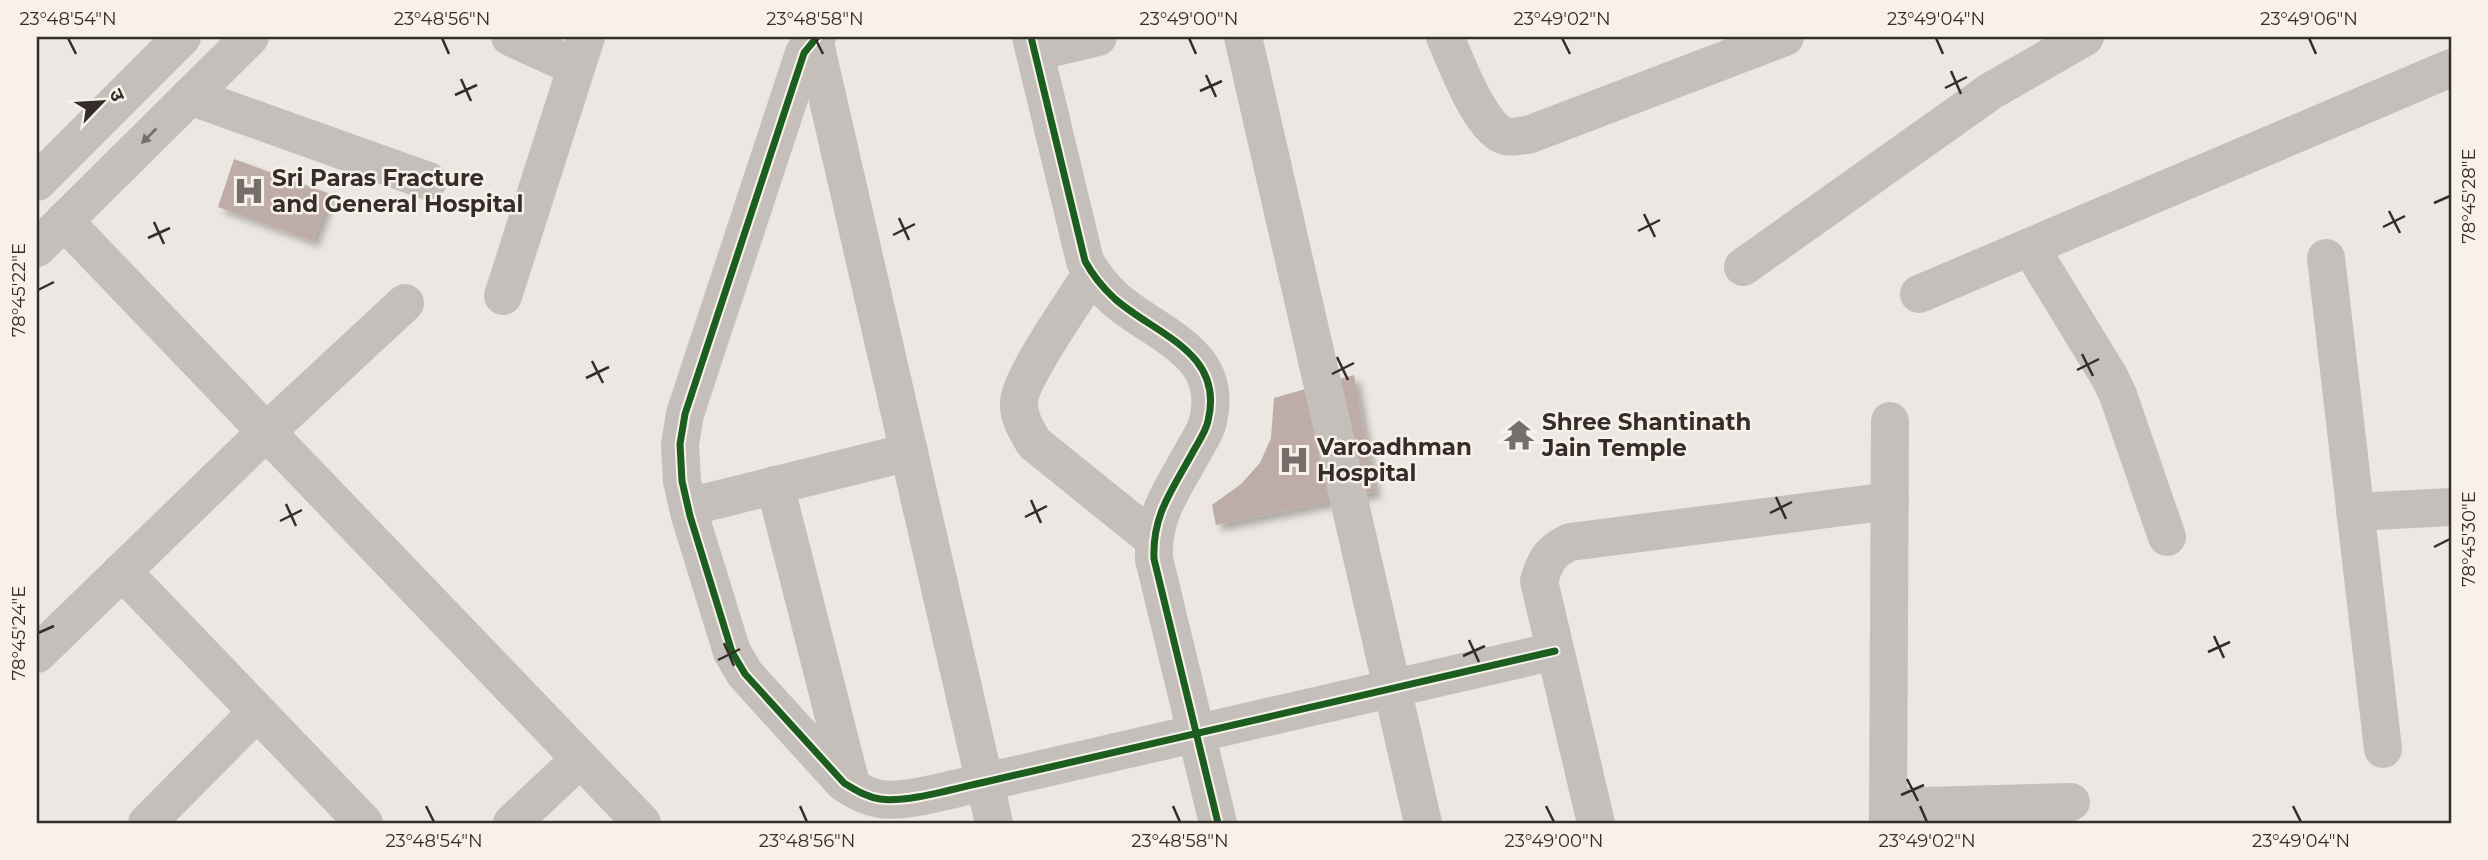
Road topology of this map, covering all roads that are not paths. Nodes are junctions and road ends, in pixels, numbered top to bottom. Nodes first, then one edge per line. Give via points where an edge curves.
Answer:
1 (183, 37) edge
2 (250, 37) edge
3 (510, 37) edge
4 (1098, 37) edge
5 (1243, 37) edge
6 (1445, 37) edge
7 (1785, 37) edge
8 (2085, 37) edge
9 (815, 38) edge
10 (1033, 45) edge
11 (581, 52) edge
12 (2451, 68) edge
13 (191, 96) junction
14 (428, 181) dead end
15 (37, 182) edge
16 (64, 221) junction
17 (2030, 247) junction
18 (37, 248) edge
19 (2326, 258) dead end
20 (1743, 267) dead end
21 (1092, 273) junction
22 (1919, 294) dead end
23 (503, 296) dead end
24 (405, 303) dead end
25 (1891, 421) dead end
26 (266, 432) junction
27 (909, 452) junction
28 (775, 485) junction
29 (1890, 501) junction
30 (688, 507) junction
31 (2451, 508) edge
32 (2356, 512) junction
33 (2167, 537) dead end
34 (1153, 539) junction
35 (122, 571) junction
36 (1555, 651) junction
37 (37, 654) edge
38 (1392, 688) junction
39 (257, 712) junction
40 (1196, 733) junction
41 (2383, 749) dead end
42 (580, 759) junction
43 (985, 782) junction
44 (852, 788) junction
45 (2071, 802) dead end
46 (1888, 815) edge
47 (147, 823) edge
48 (364, 823) edge
49 (512, 823) edge
50 (642, 823) edge
51 (994, 823) edge
52 (1218, 823) edge
53 (1423, 823) edge
54 (1596, 823) edge

1 - 15 street
2 - 13 street
3 - 11 street
4 - 10 street
5 - 38 street
6 - 7 street via 1480,112 1505,136 1528,135
8 - 20 street via 1991,91
9 - 27 street
9 - 30 street via 804,53 685,414 680,444
10 - 21 street via 1085,261
11 - 23 street
12 - 17 street
13 - 14 street
13 -> 16 street
16 - 18 street
16 - 26 street
17 - 22 street
17 - 33 street via 2110,378
19 - 32 street
21 - 34 street via 1117,300 1185,348 1203,368 1212,396 1208,424 1158,518
21 - 34 street via 1026,379 1019,402 1023,423 1034,443
24 - 26 street
25 - 29 street
26 - 35 street
26 - 42 street
27 - 28 street
27 - 43 street
28 - 30 street
28 - 44 street
29 - 36 street via 1570,542 1556,548 1545,561 1539,581
29 - 46 street
30 - 44 street via 732,652 745,674
31 - 32 street
32 - 41 street
34 - 40 street
35 - 37 street
35 - 39 street
36 - 38 street
36 - 54 street
38 - 40 street
38 - 53 street
39 - 47 street
39 - 48 street
40 - 43 street
40 - 52 street
42 - 49 street
42 - 50 street
43 - 44 street via 895,800 877,799
43 - 51 street
45 - 46 street

